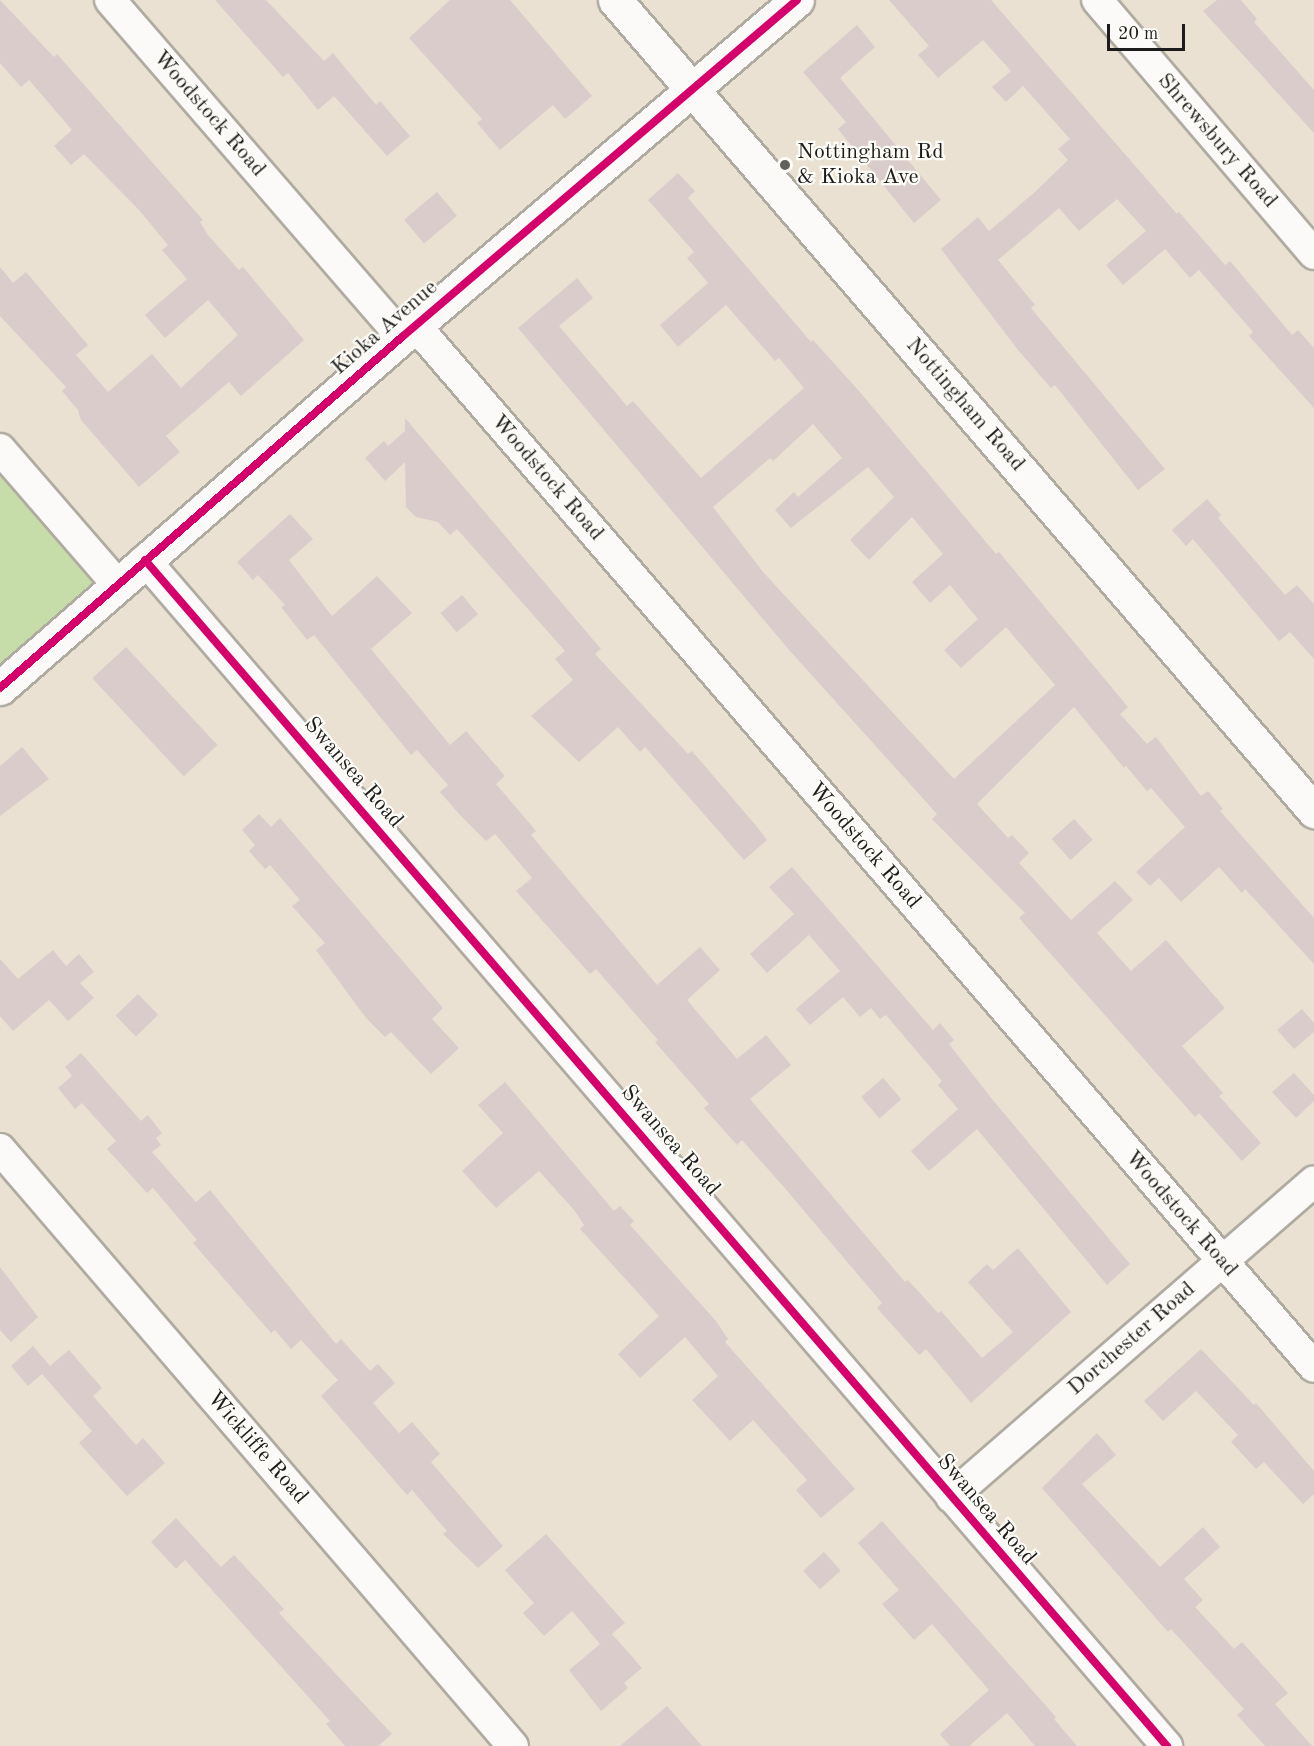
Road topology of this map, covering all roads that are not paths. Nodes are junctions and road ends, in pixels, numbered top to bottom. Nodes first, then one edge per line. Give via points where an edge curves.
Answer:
1 (110, 0) edge
2 (615, 0) edge
3 (797, 0) edge
4 (1096, 0) edge
5 (692, 89) junction
6 (1314, 254) edge
7 (408, 331) junction
8 (0, 449) edge
9 (145, 560) junction
10 (117, 584) junction
11 (0, 688) edge
12 (1314, 811) edge
13 (0, 1149) edge
14 (1314, 1182) edge
15 (1222, 1262) junction
16 (1314, 1366) edge
17 (951, 1497) junction
18 (513, 1746) edge
19 (1167, 1746) edge

1 - 7 street, Woodstock Road
2 - 5 street, Nottingham Road
3 - 5 street, Kioka Avenue
4 - 6 street, Shrewsbury Road
5 - 7 street, Kioka Avenue
5 - 12 street, Nottingham Road
7 - 9 street, Kioka Avenue
7 - 15 street, Woodstock Road
8 - 10 street
9 - 10 street, Kioka Avenue
9 - 17 street, Swansea Road
10 - 11 street, Kioka Avenue
13 - 18 street, Wickliffe Road
14 - 15 street, Dorchester Road
15 - 16 street, Woodstock Road
15 - 17 street, Dorchester Road
17 - 19 street, Swansea Road

